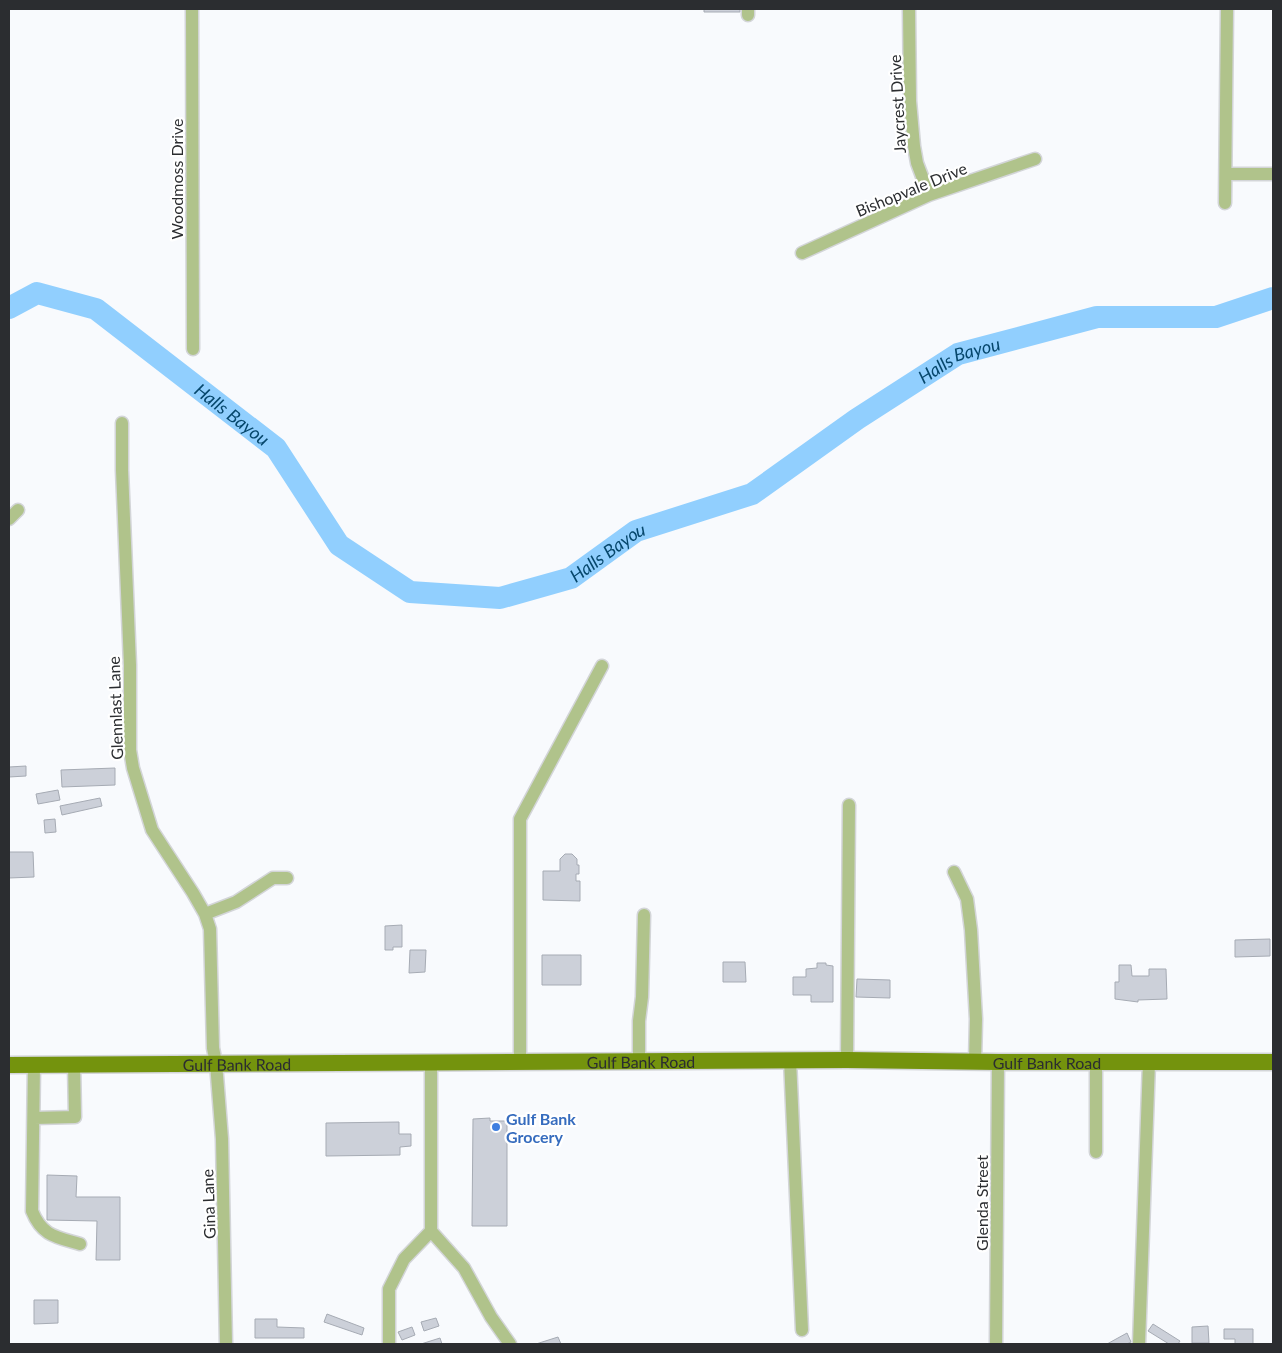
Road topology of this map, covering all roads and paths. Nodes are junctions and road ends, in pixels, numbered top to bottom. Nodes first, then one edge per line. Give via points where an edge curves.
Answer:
1 (192, 9) edge
2 (909, 9) edge
3 (1227, 9) edge
4 (1035, 159) dead end
5 (1226, 174) junction
6 (1273, 174) edge
7 (929, 196) junction
8 (1225, 204) dead end
9 (802, 253) dead end
10 (193, 349) dead end
11 (122, 423) dead end
12 (602, 666) dead end
13 (850, 805) dead end
14 (954, 872) dead end
15 (287, 878) dead end
16 (205, 914) junction
17 (644, 915) dead end
18 (790, 1060) junction
19 (847, 1060) junction
20 (639, 1061) junction
21 (431, 1062) junction
22 (520, 1062) junction
23 (975, 1062) junction
24 (998, 1062) junction
25 (1096, 1062) junction
26 (1149, 1062) junction
27 (1273, 1062) edge
28 (216, 1063) junction
29 (34, 1064) junction
30 (74, 1064) junction
31 (9, 1065) edge
32 (34, 1118) junction
33 (1096, 1152) dead end
34 (431, 1231) junction
35 (80, 1244) dead end
36 (802, 1330) dead end
37 (226, 1344) edge
38 (389, 1344) edge
39 (510, 1344) edge
40 (996, 1344) edge
41 (1139, 1344) edge

1 - 10 street, Woodmoss Drive
2 - 7 street, Jaycrest Drive via 914,146
3 - 5 street
4 - 7 street, Bishopvale Drive
5 - 6 street
5 - 8 street
7 - 9 street, Bishopvale Drive
11 - 16 street, Glennlast Lane via 133,768 152,830
12 - 22 street via 520,819
13 - 19 street
14 - 23 street via 966,899 971,930
15 - 16 street via 273,878 236,902
16 - 28 street, Glennlast Lane via 210,928
17 - 20 street
18 - 19 main road, Gulf Bank Road
18 - 20 main road, Gulf Bank Road
18 - 36 street
19 - 23 main road, Gulf Bank Road
20 - 22 main road, Gulf Bank Road
21 - 22 main road, Gulf Bank Road
21 - 28 main road, Gulf Bank Road
21 - 34 street
23 - 24 main road, Gulf Bank Road
24 - 25 main road, Gulf Bank Road
24 - 40 street, Glenda Street
25 - 26 main road, Gulf Bank Road
25 - 33 street
26 - 27 main road, Gulf Bank Road
26 - 41 street
28 - 30 main road, Gulf Bank Road
28 - 37 street, Gina Lane via 222,1139
29 - 30 main road, Gulf Bank Road
29 - 31 main road, Gulf Bank Road
29 - 32 street
30 - 32 street via 75,1117
32 - 35 street via 32,1211 48,1234
34 - 38 street via 404,1259 388,1289
34 - 39 street via 464,1268

